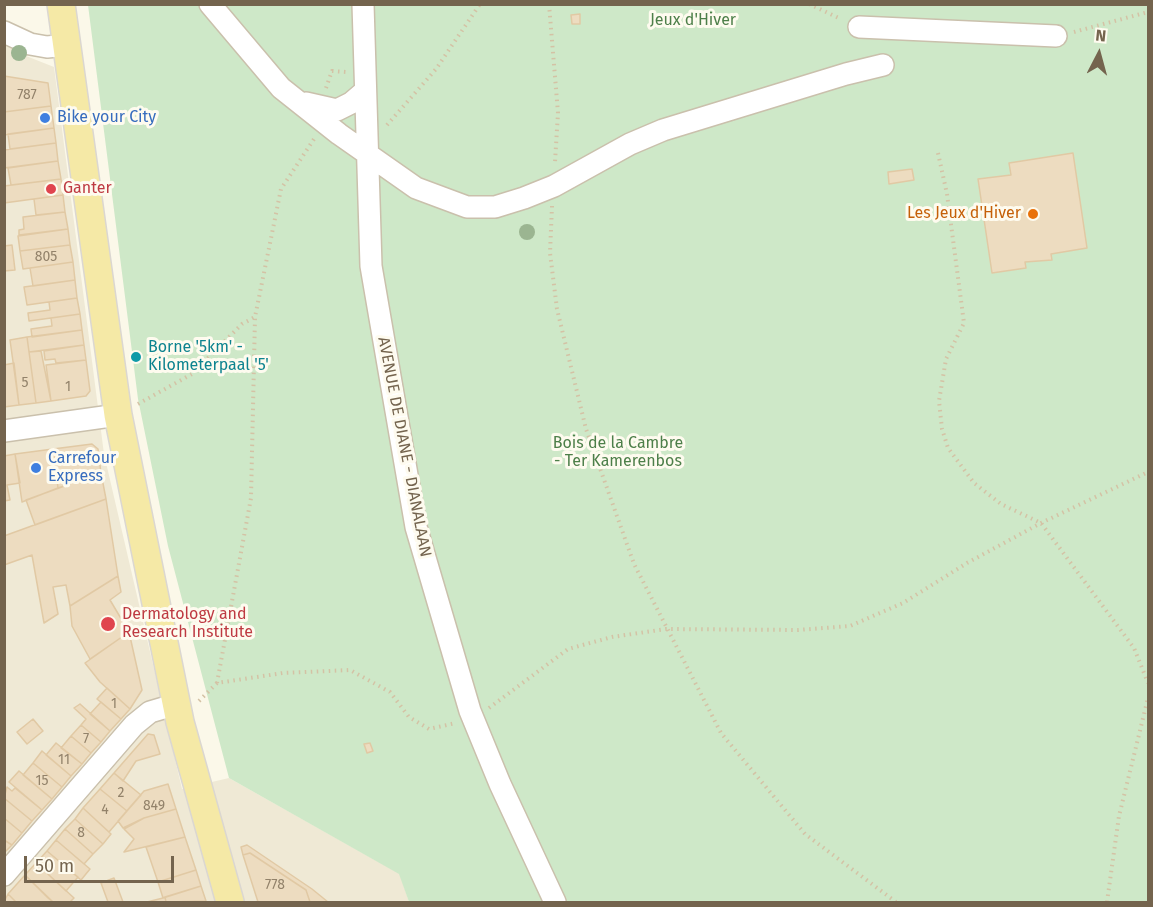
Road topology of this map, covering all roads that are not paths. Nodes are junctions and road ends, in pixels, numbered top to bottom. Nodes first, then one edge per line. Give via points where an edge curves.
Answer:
1 (61, 4) edge
2 (210, 4) edge
3 (363, 4) edge
4 (859, 27) road end
5 (4, 32) edge
6 (1056, 36) road end
7 (68, 45) junction
8 (883, 65) dead end
9 (364, 82) junction
10 (302, 102) junction
11 (368, 156) junction
12 (128, 409) junction
13 (4, 430) edge
14 (177, 705) junction
15 (4, 875) edge
16 (230, 903) edge
17 (555, 903) edge

1 - 7 main road
2 - 10 street via 281,88
3 - 9 street, AVENUE DE DIANE - DIANALAAN
4 - 6 street
5 - 7 street via 30,44
7 - 12 main road
8 - 11 street via 663,130 554,186 495,207 467,207 416,188
9 - 10 street via 351,103 337,110
9 - 11 street, AVENUE DE DIANE - DIANALAAN
10 - 11 street
11 - 17 street, AVENUE DE DIANE - DIANALAAN via 370,266 416,527 473,719
12 - 13 street
12 - 14 main road
14 - 15 street via 150,712 134,725
14 - 16 main road

